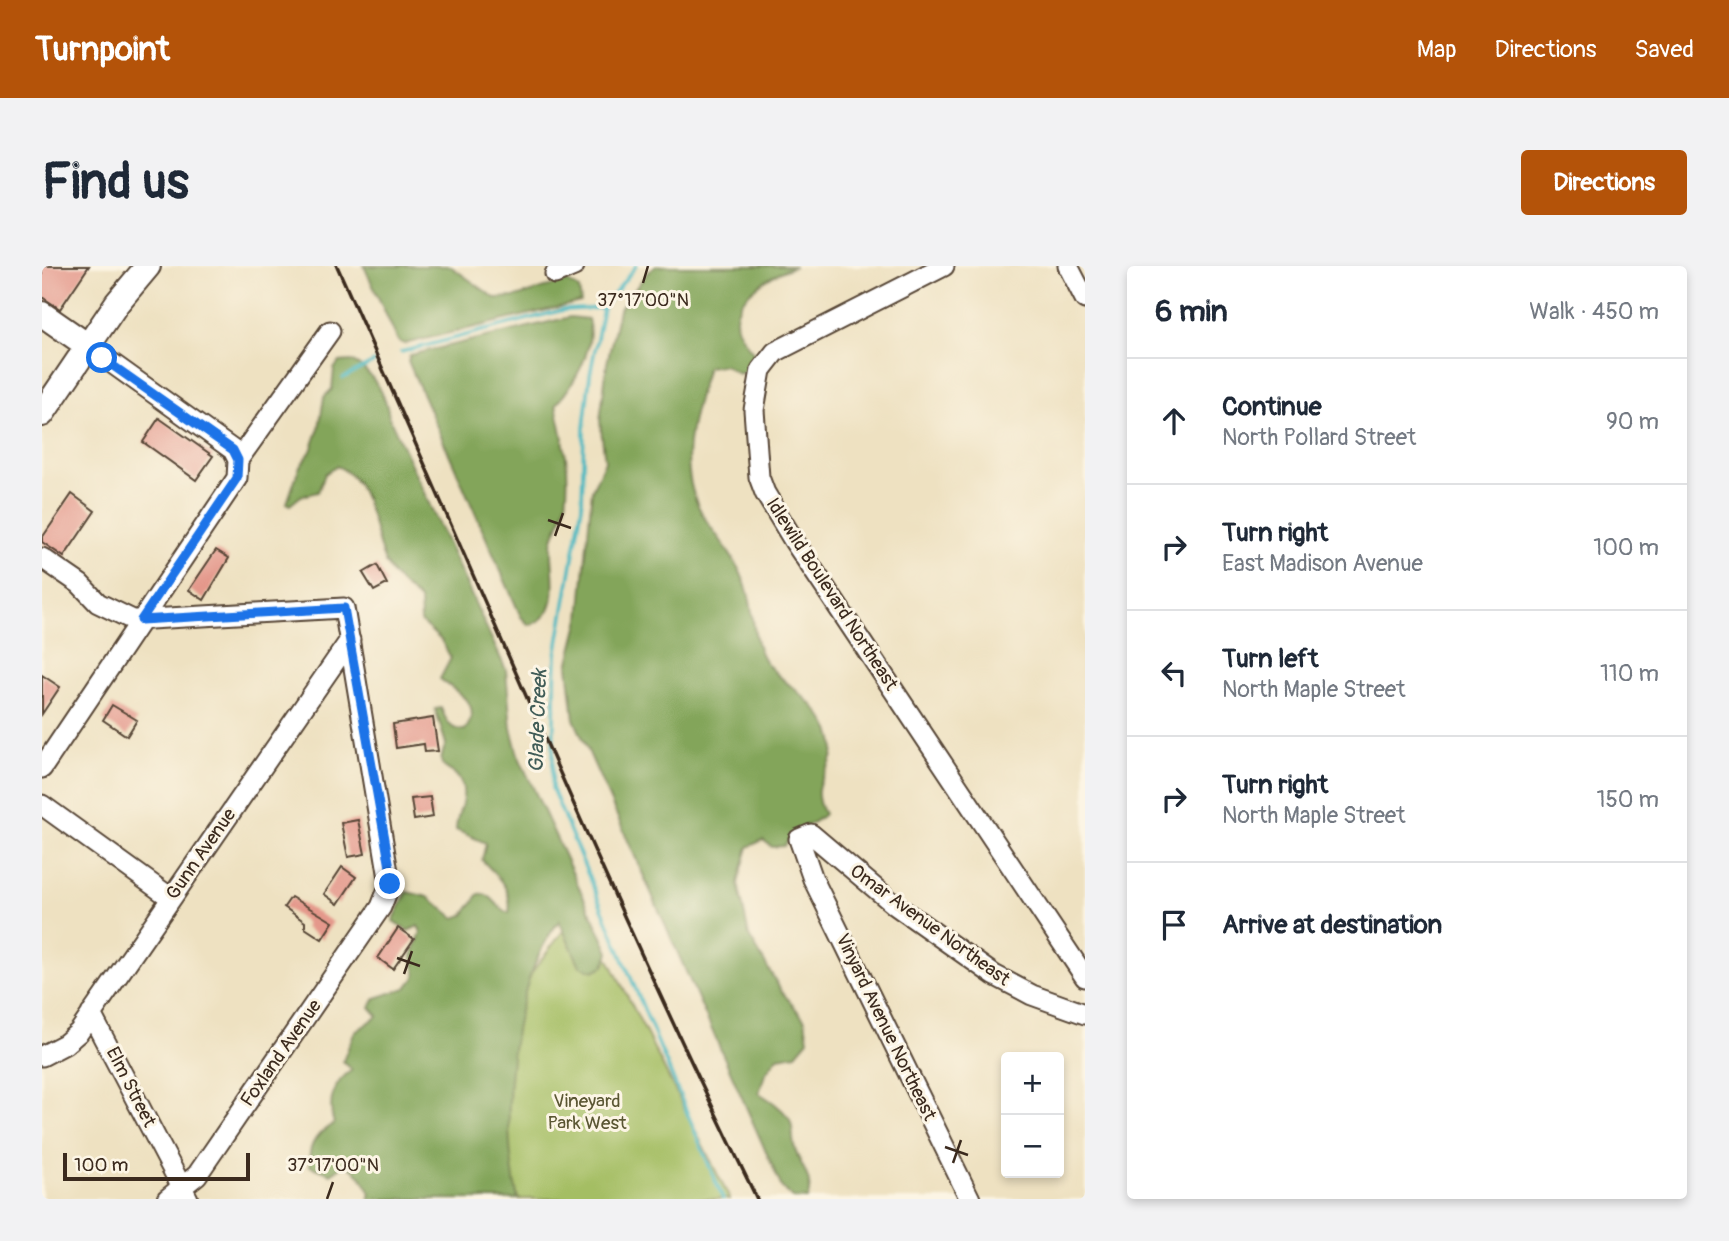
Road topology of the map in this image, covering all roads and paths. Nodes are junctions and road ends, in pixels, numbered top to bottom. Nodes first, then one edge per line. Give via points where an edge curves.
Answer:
1 (148, 266) edge
2 (575, 266) edge
3 (944, 266) edge
4 (1068, 266) edge
5 (916, 272) edge
6 (555, 274) dead end
7 (1085, 299) edge
8 (42, 314) edge
9 (330, 331) dead end
10 (88, 346) junction
11 (42, 414) edge
12 (238, 460) junction
13 (42, 558) edge
14 (141, 620) junction
15 (350, 640) junction
16 (42, 768) edge
17 (42, 805) edge
18 (803, 854) joint
19 (171, 898) junction
20 (1085, 977) edge
21 (91, 1014) junction
22 (1085, 1014) edge
23 (42, 1056) edge
24 (180, 1196) edge
25 (970, 1199) edge

1 - 10 main road
2 - 6 street
3 - 5 street, Idlewild Boulevard Northeast
4 - 7 street
5 - 20 street, Idlewild Boulevard Northeast via 767,360 756,388 754,410 759,477 794,541
8 - 10 main road
9 - 12 street
10 - 11 main road
10 - 12 street via 233,450
12 - 14 street via 237,478
13 - 14 street via 80,584 98,603 121,616
14 - 15 street via 344,608
14 - 16 street
15 - 19 street, Gunn Avenue
15 - 24 street, Foxland Avenue via 391,873 385,899
17 - 19 street
18 - 22 street, Omar Avenue Northeast via 799,839 811,834 895,905 994,975
18 - 25 street, Vinyard Avenue Northeast
19 - 21 street, Gunn Avenue
21 - 23 street, Gunn Avenue via 69,1041
21 - 24 street, Elm Street

